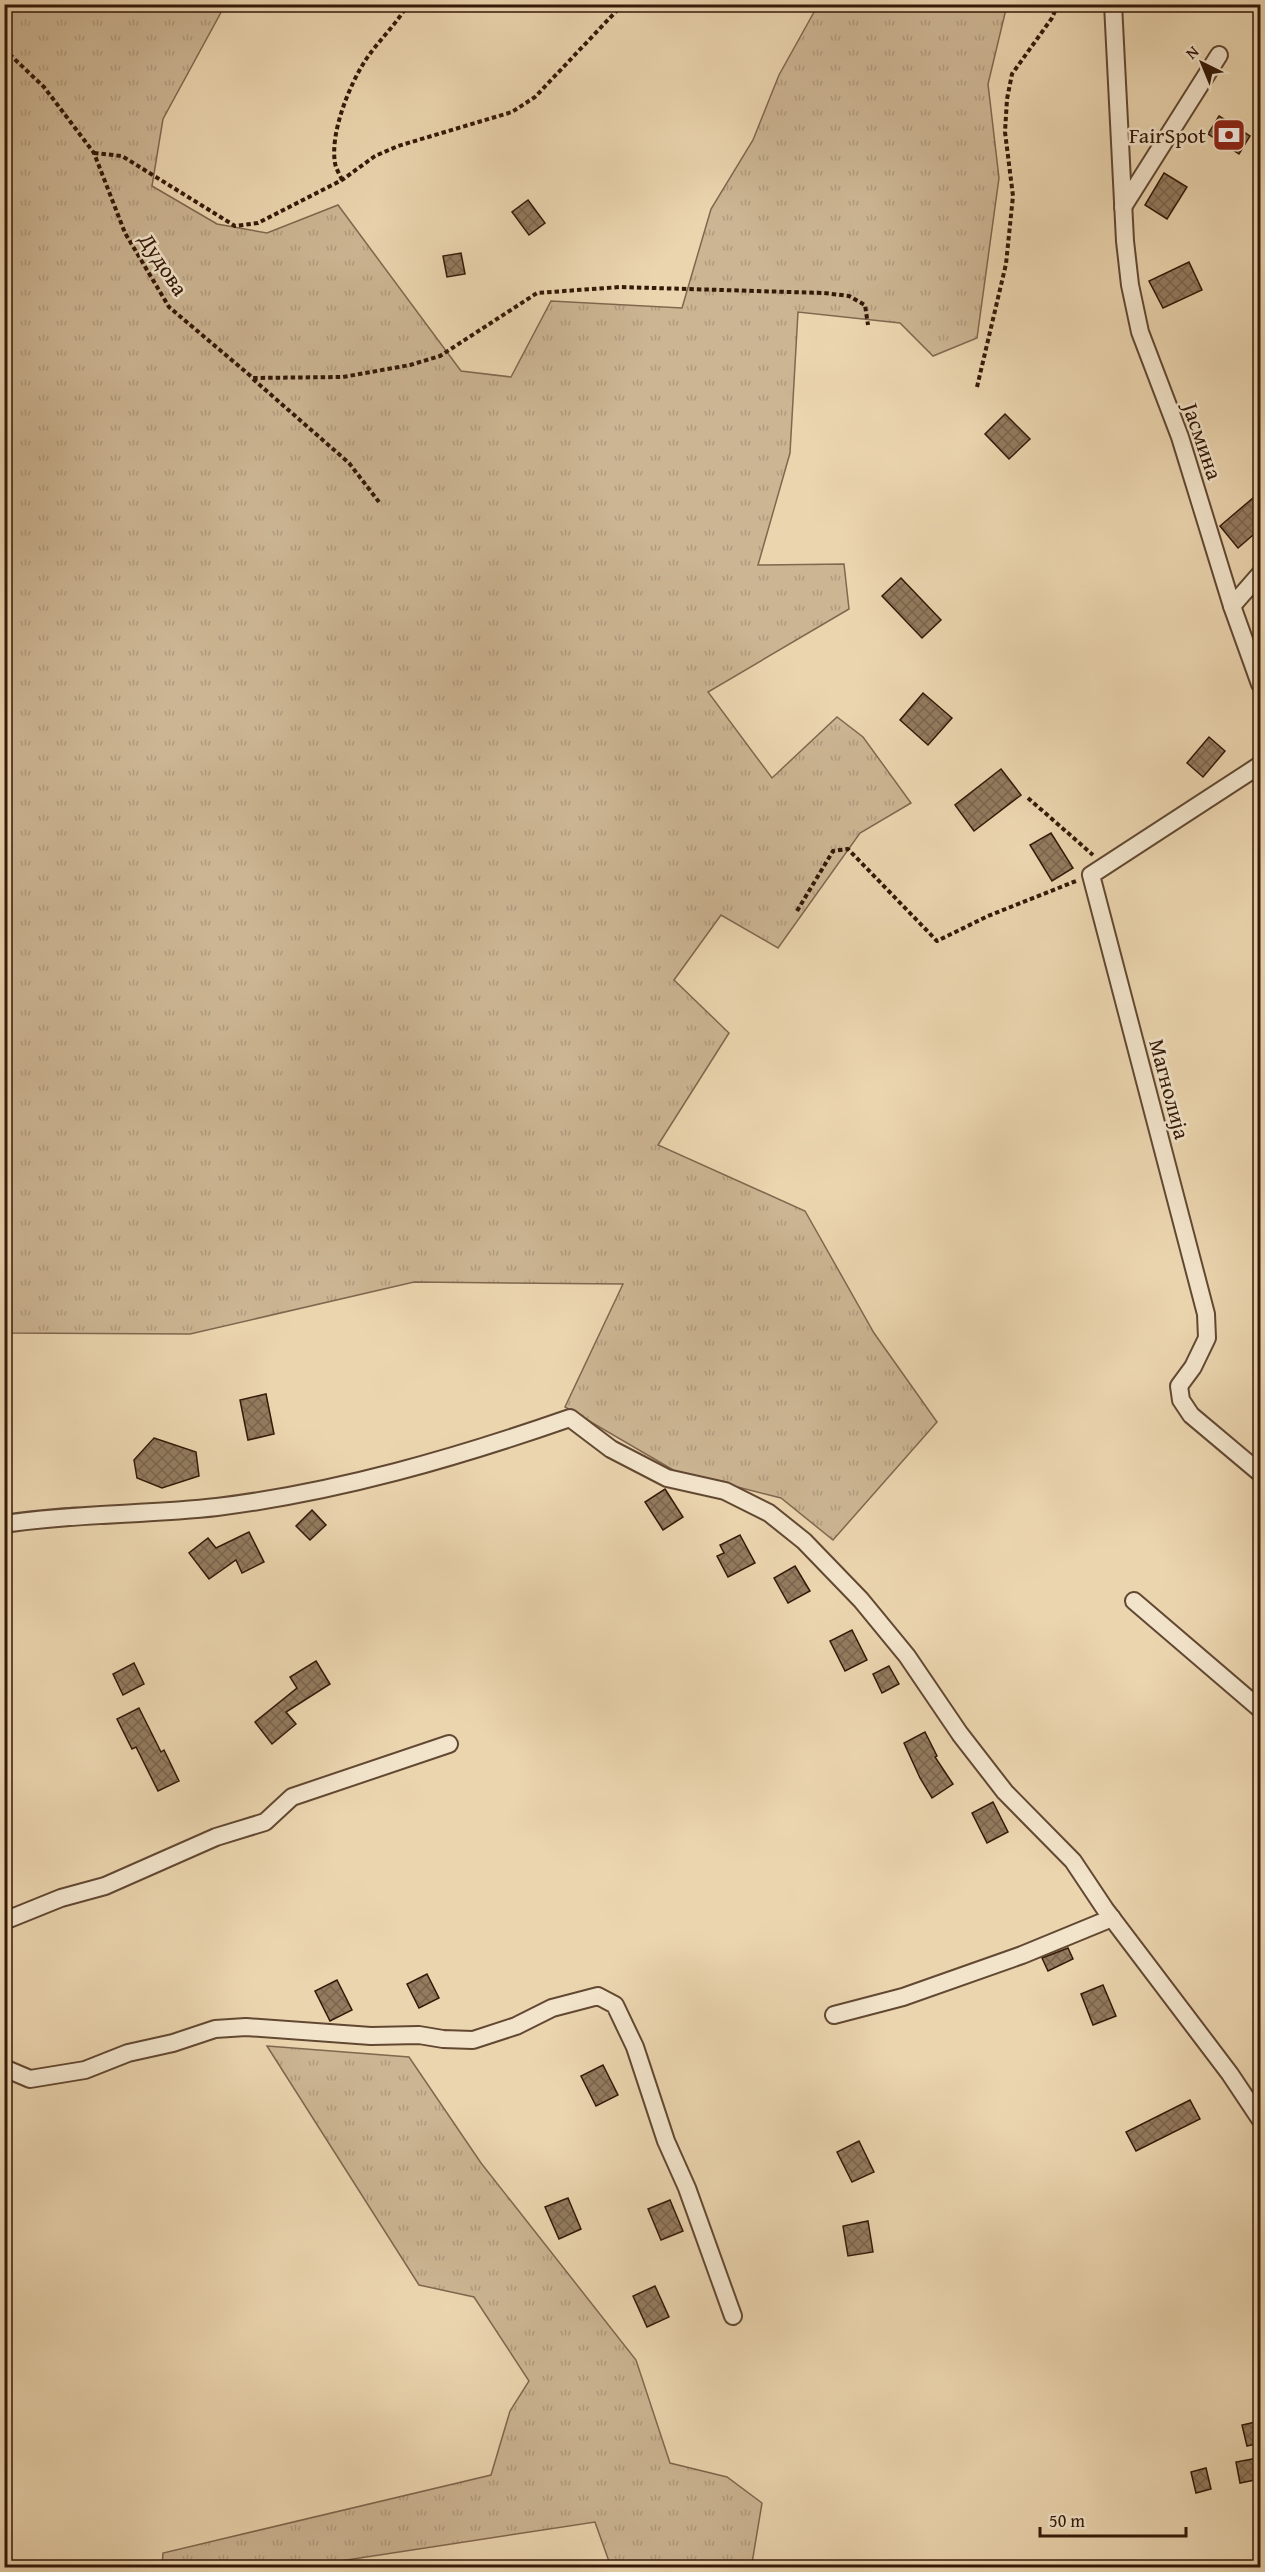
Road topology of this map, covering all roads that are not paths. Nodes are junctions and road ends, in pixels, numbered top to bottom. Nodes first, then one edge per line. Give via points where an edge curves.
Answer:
1 (1113, 4) edge
2 (1219, 55) dead end
3 (1123, 207) junction
4 (1260, 574) edge
5 (1232, 606) junction
6 (1260, 684) edge
7 (1260, 765) edge
8 (1260, 1473) edge
9 (4, 1524) edge
10 (1134, 1601) dead end
11 (1260, 1709) edge
12 (449, 1744) dead end
13 (1112, 1918) junction
14 (4, 1921) edge
15 (834, 2016) dead end
16 (4, 2068) edge
17 (1260, 2119) edge
18 (733, 2316) dead end

1 - 3 street, Јасмина
2 - 3 street
3 - 5 street, Јасмина via 1130,285 1140,332 1180,437
4 - 5 street
5 - 6 street, Јасмина
7 - 8 street, Магнолија via 1091,875 1206,1314 1207,1338 1179,1386 1181,1400 1191,1415
9 - 13 street via 184,1510 309,1493 498,1443 570,1418 611,1449 667,1478 725,1491 769,1513 804,1541 861,1599 1005,1792 1073,1861
10 - 11 street
12 - 14 street via 292,1797 265,1822 216,1837 105,1886
13 - 15 street via 903,1997
13 - 17 street
16 - 18 street via 30,2079 85,2070 128,2053 225,2028 371,2036 419,2034 473,2040 516,2026 552,2008 598,1996 615,2006 635,2047 666,2141

